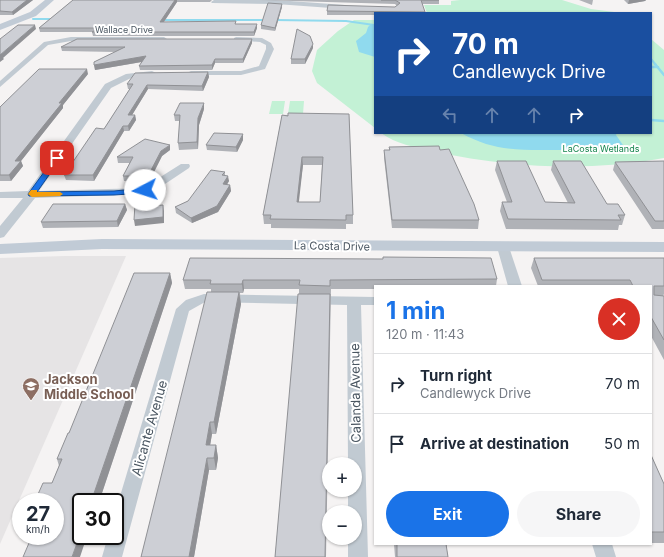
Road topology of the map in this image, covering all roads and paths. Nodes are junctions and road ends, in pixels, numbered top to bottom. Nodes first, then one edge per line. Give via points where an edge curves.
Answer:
1 (50, 0) edge
2 (245, 1) edge
3 (214, 2) dead end
4 (356, 7) edge
5 (0, 27) edge
6 (173, 39) edge
7 (232, 39) edge
8 (161, 73) edge
9 (184, 73) edge
10 (0, 85) edge
11 (186, 166) dead end
12 (32, 194) junction
13 (0, 195) edge
14 (0, 234) edge
15 (503, 247) junction
16 (664, 248) edge
17 (0, 249) edge
18 (515, 285) edge
19 (354, 301) junction
20 (374, 301) edge
21 (602, 545) edge
22 (112, 557) edge
23 (358, 557) edge
24 (606, 557) edge

1 - 5 street via 32,14
2 - 3 street
2 - 4 street
6 - 10 street, Wallace Drive via 71,39 46,43
7 - 9 street via 262,40 268,44 270,49 262,67 242,73
8 - 12 street via 134,74 120,78 108,86
11 - 12 street via 145,190
12 - 13 street
12 - 14 street
15 - 16 street, La Costa Drive
15 - 17 street, La Costa Drive via 102,244
15 - 18 street
19 - 20 street
19 - 22 street, Alicante Avenue via 204,298 182,309
19 - 23 street, Calanda Avenue
21 - 24 street

